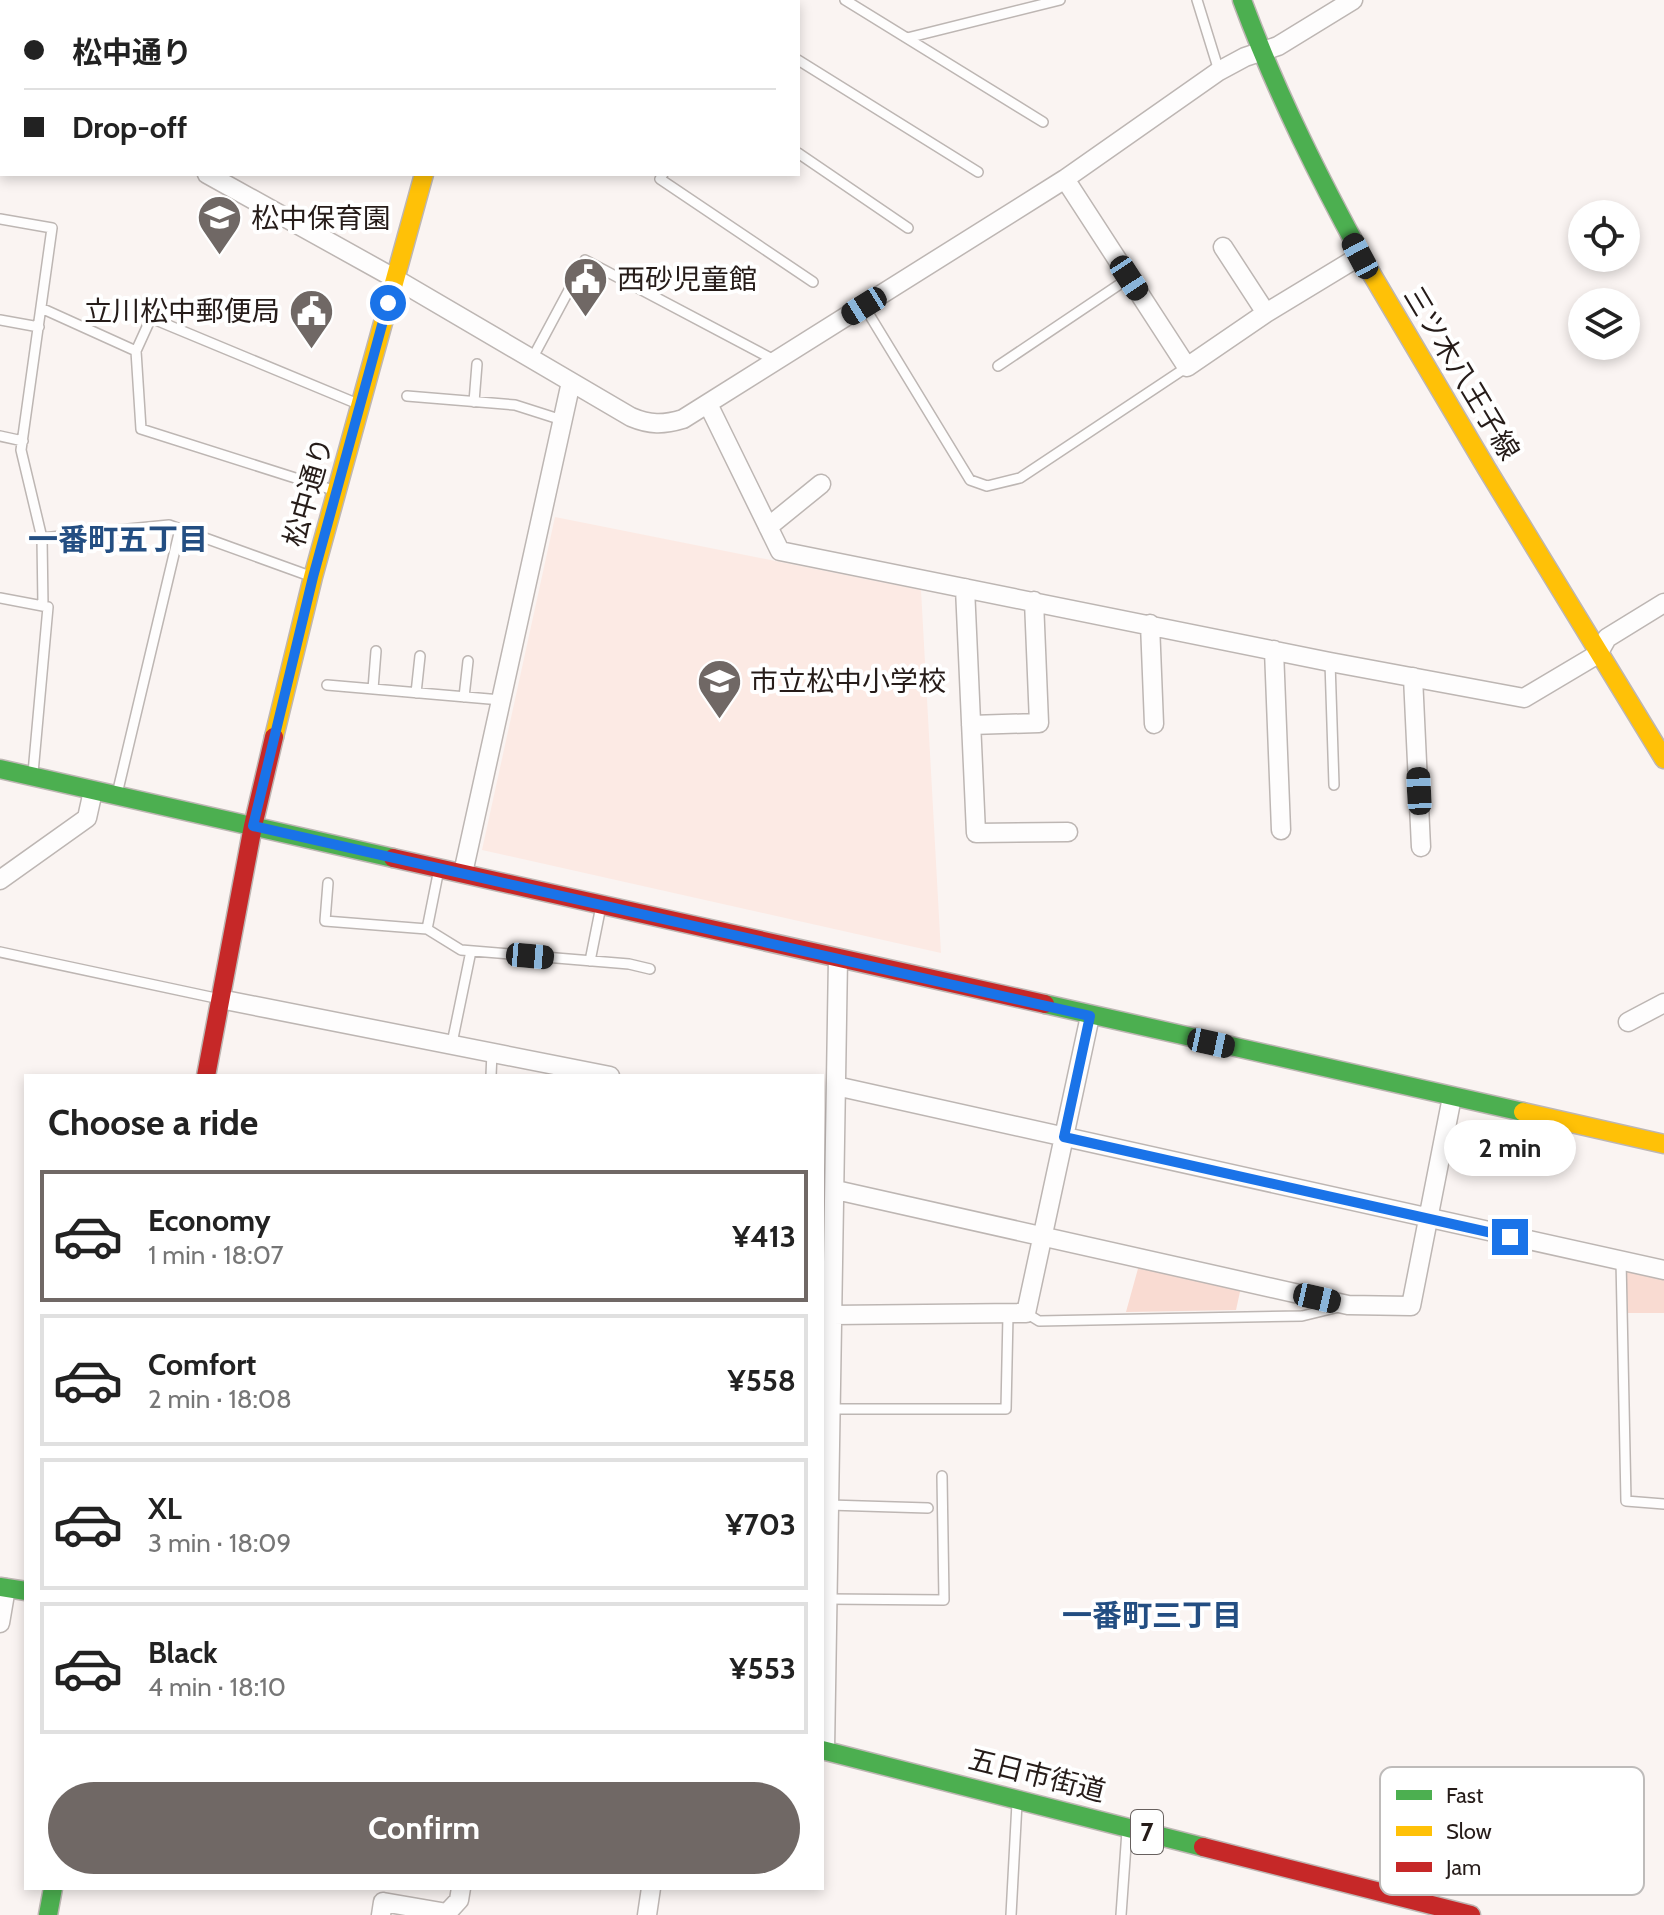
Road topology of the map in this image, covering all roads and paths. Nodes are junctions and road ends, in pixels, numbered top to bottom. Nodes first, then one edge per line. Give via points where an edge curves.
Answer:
1 (845, 0) edge
2 (1060, 0) edge
3 (1197, 0) edge
4 (1242, 0) edge
5 (1353, 0) edge
6 (907, 38) junction
7 (1260, 52) junction
8 (800, 61) edge
9 (1219, 71) junction
10 (1043, 122) dead end
11 (800, 154) edge
12 (978, 172) dead end
13 (211, 176) edge
14 (423, 176) edge
15 (662, 176) edge
16 (1065, 179) junction
17 (0, 219) edge
18 (908, 228) dead end
19 (1223, 247) dead end
20 (1360, 256) junction
21 (394, 278) junction
22 (1129, 278) junction
23 (813, 282) dead end
24 (864, 306) junction
25 (41, 308) junction
26 (1266, 313) junction
27 (0, 320) edge
28 (39, 327) junction
29 (136, 351) junction
30 (532, 359) junction
31 (777, 362) junction
32 (477, 364) dead end
33 (998, 366) dead end
34 (1187, 367) junction
35 (571, 382) junction
36 (407, 396) dead end
37 (474, 402) junction
38 (708, 404) junction
39 (361, 405) junction
40 (562, 420) junction
41 (0, 436) edge
42 (23, 441) junction
43 (821, 484) dead end
44 (338, 492) junction
45 (768, 527) junction
46 (180, 529) junction
47 (42, 538) junction
48 (313, 577) junction
49 (965, 588) junction
50 (0, 598) edge
51 (1034, 601) junction
52 (1664, 603) edge
53 (43, 606) junction
54 (1150, 624) junction
55 (1274, 650) junction
56 (376, 651) dead end
57 (1598, 654) junction
58 (420, 656) dead end
59 (468, 661) dead end
60 (1330, 662) junction
61 (1413, 677) junction
62 (327, 685) dead end
63 (373, 689) junction
64 (416, 693) junction
65 (464, 697) junction
66 (501, 700) junction
67 (1154, 724) dead end
68 (971, 725) junction
69 (1664, 759) edge
70 (0, 769) edge
71 (32, 776) junction
72 (1334, 785) dead end
73 (93, 791) junction
74 (116, 796) junction
75 (253, 826) junction
76 (1281, 830) dead end
77 (1068, 832) dead end
78 (1421, 847) dead end
79 (439, 868) junction
80 (463, 873) junction
81 (0, 880) edge
82 (328, 883) dead end
83 (601, 905) junction
84 (427, 929) junction
85 (471, 951) junction
86 (0, 952) edge
87 (838, 958) junction
88 (590, 961) junction
89 (650, 969) dead end
90 (220, 999) junction
91 (1664, 1003) edge
92 (1090, 1016) junction
93 (1628, 1022) dead end
94 (452, 1043) junction
95 (492, 1052) junction
96 (570, 1072) edge
97 (206, 1074) edge
98 (491, 1074) edge
99 (590, 1074) edge
100 (836, 1086) junction
101 (1452, 1097) junction
102 (829, 1118) edge
103 (1064, 1137) junction
104 (1664, 1144) edge
105 (836, 1190) junction
106 (1426, 1219) junction
107 (1043, 1236) junction
108 (1621, 1260) junction
109 (1664, 1270) edge
110 (1348, 1305) junction
111 (1017, 1314) junction
112 (833, 1315) junction
113 (831, 1409) junction
114 (942, 1476) dead end
115 (1664, 1504) edge
116 (829, 1505) junction
117 (928, 1508) dead end
118 (3, 1588) edge
119 (24, 1591) edge
120 (828, 1599) junction
121 (0, 1623) edge
122 (824, 1750) edge
123 (1017, 1799) junction
124 (1127, 1827) junction
125 (53, 1890) edge
126 (461, 1890) edge
127 (651, 1890) edge
128 (1380, 1892) edge
129 (1393, 1895) edge
130 (48, 1915) edge
131 (381, 1915) edge
132 (647, 1915) edge
133 (1011, 1915) edge
134 (1121, 1915) edge
135 (1471, 1915) edge

1 - 6 lane
2 - 6 lane
3 - 9 lane
4 - 7 street, 三ツ木八王子線
5 - 7 street
6 - 10 lane
7 - 9 street
7 - 20 street, 三ツ木八王子線 via 1305,153
8 - 12 lane
9 - 16 street
11 - 18 lane
13 - 21 street
14 - 21 street, 松中通り
15 - 23 lane
16 - 22 street
16 - 24 street
17 - 25 lane via 52,228
19 - 26 street
20 - 26 street
20 - 57 street, 三ツ木八王子線
21 - 30 street
21 - 39 street, 松中通り
22 - 33 lane
22 - 34 street
24 - 31 street
24 - 34 lane via 970,480 987,486 1020,478
25 - 28 lane
25 - 29 lane
26 - 34 street
27 - 28 lane
28 - 42 lane
29 - 39 lane via 151,318
29 - 44 lane via 141,429
30 - 31 lane via 585,260
30 - 35 street
31 - 38 street
32 - 37 lane
35 - 38 street via 654,425 683,419
35 - 40 street
36 - 37 lane
37 - 40 lane via 515,405
38 - 45 street
39 - 44 street, 松中通り
40 - 66 street
41 - 42 lane
42 - 47 lane
43 - 45 street
44 - 48 street, 松中通り
45 - 49 street via 780,551
46 - 47 lane via 169,525
46 - 48 lane
46 - 74 lane
47 - 53 lane
48 - 75 street, 松中通り
49 - 51 street
49 - 68 street
50 - 53 lane
51 - 54 street
51 - 68 street via 1039,723
52 - 57 street via 1607,638
53 - 71 lane via 48,607
54 - 55 street
54 - 67 street
55 - 60 street
55 - 76 street
56 - 63 lane
57 - 61 street via 1524,698
57 - 69 street, 三ツ木八王子線
58 - 64 lane
59 - 65 lane
60 - 61 street
60 - 72 lane
61 - 78 street
62 - 63 lane
63 - 64 lane
64 - 65 lane
65 - 66 lane
66 - 80 street
68 - 77 street via 976,833
70 - 71 street
71 - 73 street
73 - 74 street
73 - 81 street via 87,818
74 - 75 street
75 - 79 street
75 - 90 street, 松中通り
79 - 80 street
79 - 84 lane
80 - 83 street
82 - 84 lane via 325,921
83 - 87 street
83 - 88 lane
84 - 85 lane
85 - 88 lane
85 - 94 lane
86 - 90 lane
87 - 92 street
87 - 100 street
88 - 89 lane
90 - 94 street
90 - 97 street, 松中通り
91 - 93 street
92 - 101 street
92 - 103 street
94 - 95 street
95 - 96 street
95 - 98 lane
96 - 99 street
100 - 102 street
100 - 103 street
101 - 104 street
101 - 106 street
102 - 105 street
103 - 106 street
103 - 107 street
105 - 107 street
105 - 112 street
106 - 108 street
106 - 110 street via 1411,1306
107 - 110 street
107 - 111 street
108 - 109 street
108 - 115 lane via 1626,1501
110 - 111 lane via 1302,1316 1039,1321
111 - 112 street
111 - 113 lane via 1006,1409
112 - 113 street
113 - 116 street
114 - 120 lane via 944,1600
116 - 117 lane
116 - 120 street
118 - 119 street
118 - 121 street
120 - 122 street
122 - 123 street, 五日市街道 / 7
123 - 124 street, 五日市街道 / 7
123 - 133 lane
124 - 128 street, 五日市街道 / 7
124 - 134 lane
125 - 130 street
126 - 131 street via 447,1913 383,1902
127 - 132 street
129 - 135 street, 五日市街道 / 7

